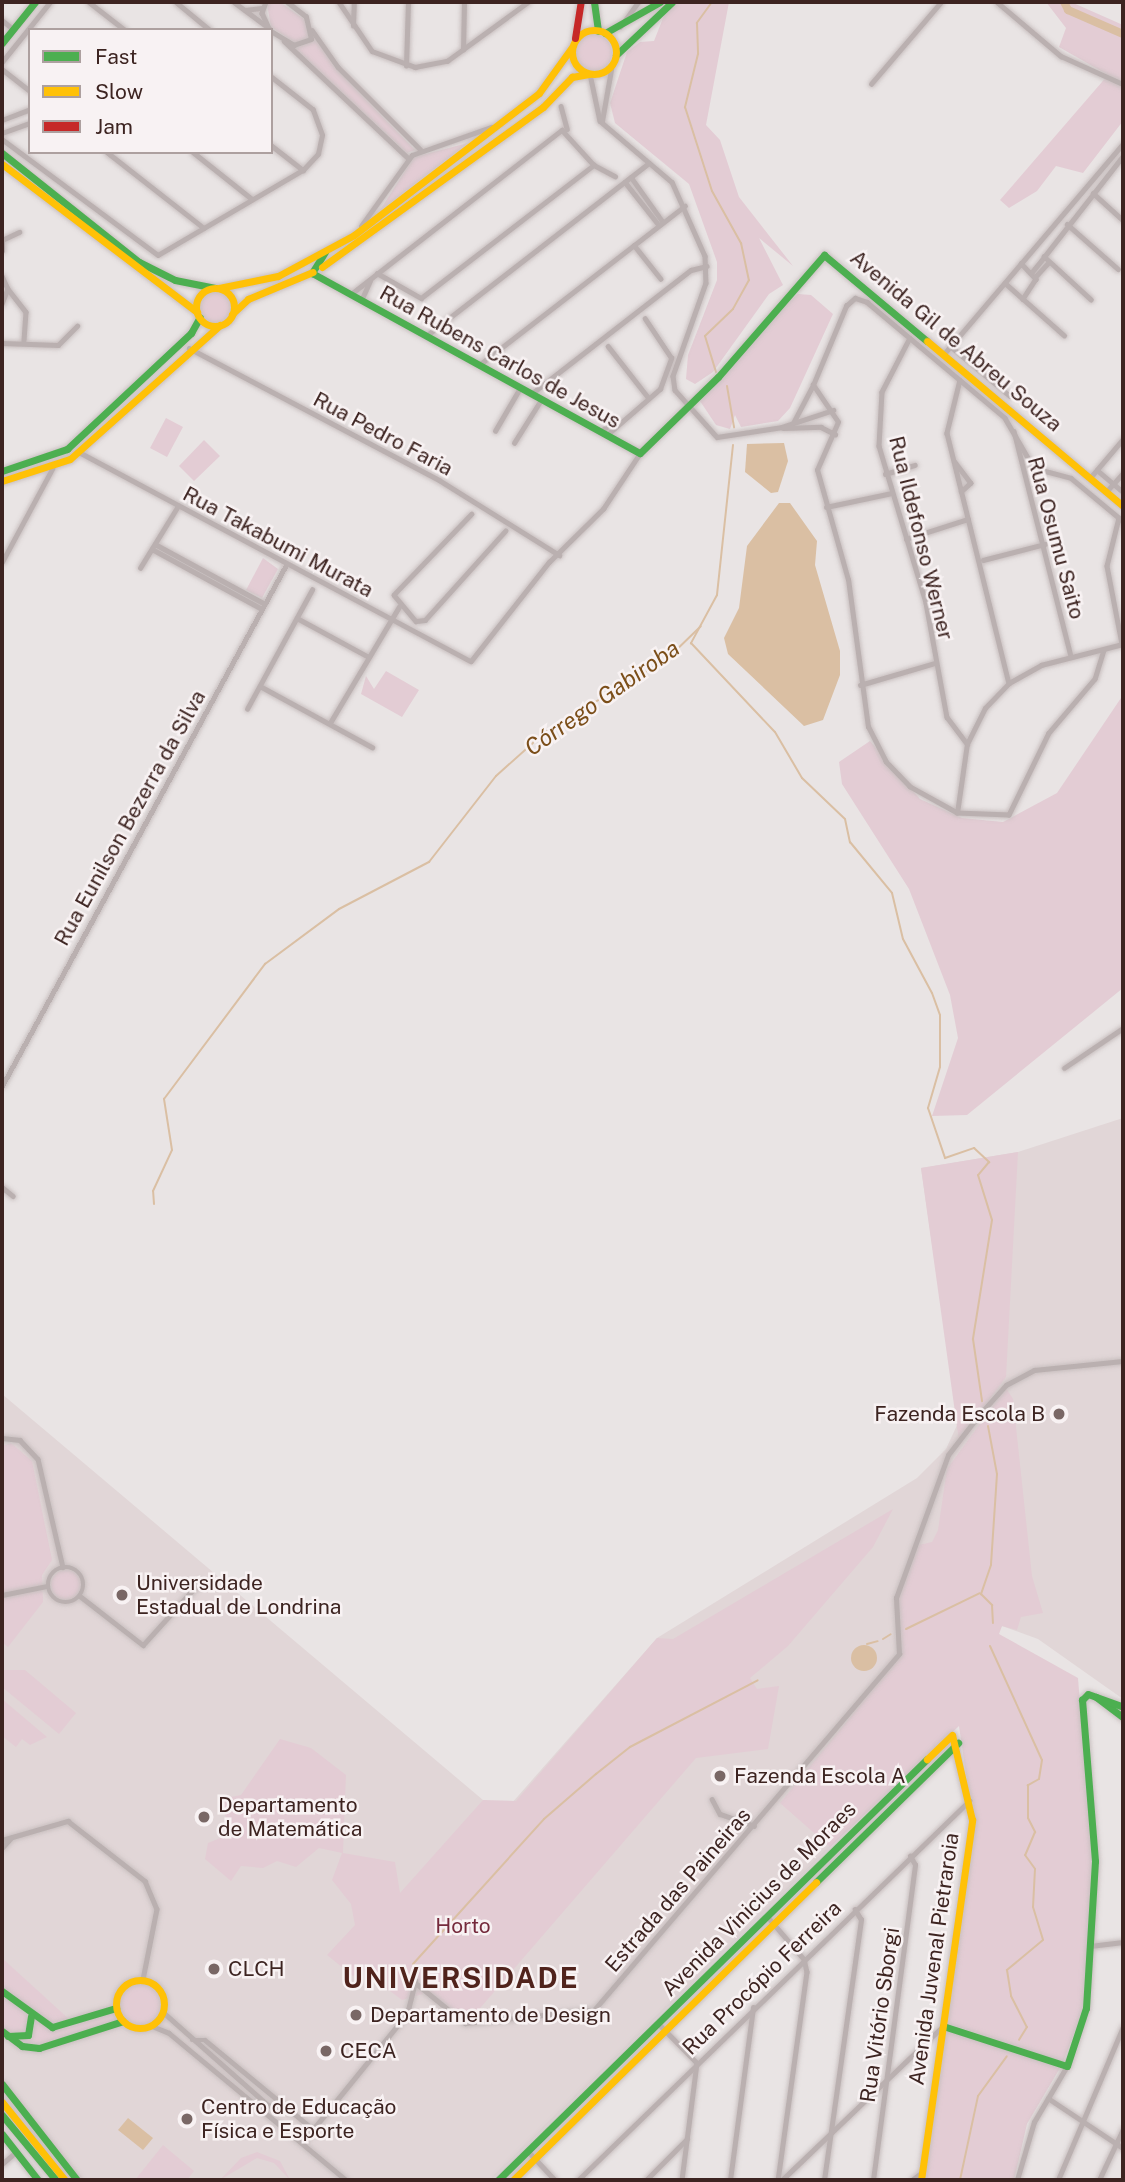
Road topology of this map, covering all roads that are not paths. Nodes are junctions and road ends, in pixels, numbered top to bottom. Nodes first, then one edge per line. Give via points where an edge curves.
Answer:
1 (35, 2) edge
2 (50, 2) edge
3 (89, 2) edge
4 (176, 2) edge
5 (234, 2) edge
6 (287, 2) edge
7 (339, 2) edge
8 (354, 2) edge
9 (408, 2) edge
10 (464, 2) edge
11 (518, 2) edge
12 (528, 2) edge
13 (582, 2) edge
14 (594, 2) edge
15 (638, 2) edge
16 (660, 2) edge
17 (672, 2) edge
18 (941, 2) edge
19 (998, 2) edge
20 (264, 4) edge
21 (296, 4) edge
22 (242, 8) junction
23 (518, 9) junction
24 (2, 20) edge
25 (33, 23) junction
26 (311, 27) junction
27 (353, 27) junction
28 (29, 28) edge
29 (38, 28) edge
30 (122, 28) edge
31 (209, 28) edge
32 (267, 28) edge
33 (270, 28) edge
34 (13, 29) junction
35 (28, 29) edge
36 (618, 30) junction
37 (273, 32) edge
38 (601, 32) junction
39 (283, 40) junction
40 (273, 42) edge
41 (2, 43) edge
42 (573, 45) junction
43 (463, 50) junction
44 (614, 60) junction
45 (2, 62) edge
46 (406, 66) junction
47 (2, 69) edge
48 (589, 74) junction
49 (273, 79) edge
50 (871, 84) dead end
51 (1123, 84) edge
52 (28, 89) edge
53 (561, 106) dead end
54 (28, 110) edge
55 (2, 120) edge
56 (28, 124) edge
57 (499, 124) junction
58 (603, 125) junction
59 (567, 129) junction
60 (2, 133) edge
61 (2, 139) edge
62 (1123, 144) edge
63 (273, 147) edge
64 (421, 150) junction
65 (2, 153) edge
66 (110, 154) edge
67 (196, 154) edge
68 (1123, 156) edge
69 (408, 158) junction
70 (649, 163) junction
71 (2, 164) edge
72 (1121, 164) edge
73 (594, 165) junction
74 (303, 170) junction
75 (615, 176) dead end
76 (631, 177) junction
77 (625, 182) junction
78 (1093, 193) junction
79 (252, 199) junction
80 (685, 205) junction
81 (1123, 220) edge
82 (661, 223) junction
83 (1067, 224) junction
84 (204, 228) junction
85 (19, 232) dead end
86 (354, 235) junction
87 (2, 240) edge
88 (634, 245) junction
89 (2, 251) edge
90 (325, 252) junction
91 (1044, 257) junction
92 (1021, 263) junction
93 (1048, 263) junction
94 (707, 265) junction
95 (324, 266) junction
96 (1118, 269) dead end
97 (312, 273) junction
98 (377, 273) junction
99 (1033, 274) junction
100 (2, 276) edge
101 (661, 279) dead end
102 (370, 281) junction
103 (1004, 283) junction
104 (332, 285) junction
105 (217, 288) junction
106 (8, 289) junction
107 (350, 294) junction
108 (1023, 299) junction
109 (1091, 300) dead end
110 (361, 301) junction
111 (2, 304) edge
112 (198, 314) junction
113 (232, 314) junction
114 (645, 319) dead end
115 (220, 325) junction
116 (77, 326) dead end
117 (1064, 335) dead end
118 (426, 336) junction
119 (910, 338) junction
120 (23, 341) junction
121 (2, 343) edge
122 (608, 346) dead end
123 (950, 346) junction
124 (189, 348) junction
125 (944, 354) junction
126 (479, 365) junction
127 (960, 380) junction
128 (813, 385) junction
129 (520, 388) junction
130 (531, 394) junction
131 (1010, 396) dead end
132 (648, 397) junction
133 (541, 400) junction
134 (686, 402) junction
135 (833, 410) junction
136 (620, 420) junction
137 (792, 427) junction
138 (1013, 427) junction
139 (495, 430) dead end
140 (604, 434) junction
141 (835, 434) junction
142 (1123, 439) edge
143 (514, 443) dead end
144 (79, 452) junction
145 (640, 453) junction
146 (1027, 456) junction
147 (954, 462) junction
148 (1019, 462) junction
149 (915, 465) dead end
150 (52, 469) junction
151 (1097, 470) junction
152 (4, 472) edge
153 (1123, 473) edge
154 (886, 474) junction
155 (1090, 478) junction
156 (2, 481) edge
157 (1113, 484) junction
158 (961, 492) junction
159 (1106, 492) junction
160 (1123, 492) edge
161 (891, 493) junction
162 (178, 506) junction
163 (1123, 506) edge
164 (827, 507) junction
165 (472, 514) dead end
166 (968, 519) junction
167 (1121, 520) edge
168 (505, 531) dead end
169 (906, 539) junction
170 (1045, 544) junction
171 (154, 546) junction
172 (559, 555) junction
173 (983, 560) junction
174 (2, 562) edge
175 (286, 565) junction
176 (140, 568) dead end
177 (313, 590) dead end
178 (264, 607) junction
179 (399, 607) junction
180 (377, 613) junction
181 (297, 618) junction
182 (390, 619) junction
183 (384, 627) junction
184 (379, 636) junction
185 (1122, 644) edge
186 (1104, 650) junction
187 (368, 656) junction
188 (1071, 657) junction
189 (935, 663) junction
190 (1009, 683) junction
191 (860, 685) junction
192 (260, 686) junction
193 (247, 709) dead end
194 (330, 723) junction
195 (967, 744) junction
196 (372, 747) dead end
197 (957, 813) junction
198 (1123, 1028) edge
199 (1064, 1068) dead end
200 (2, 1086) edge
201 (2, 1187) edge
202 (13, 1196) dead end
203 (1123, 1361) edge
204 (2, 1438) edge
205 (63, 1567) junction
206 (200, 1582) dead end
207 (47, 1586) junction
208 (2, 1595) edge
209 (80, 1597) junction
210 (1095, 1696) junction
211 (1123, 1707) edge
212 (1123, 1717) edge
213 (958, 1743) junction
214 (712, 1799) dead end
215 (970, 1801) junction
216 (754, 1826) junction
217 (14, 1836) junction
218 (2, 1840) edge
219 (2, 1848) edge
220 (910, 1856) junction
221 (855, 1909) junction
222 (766, 1916) junction
223 (774, 1924) junction
224 (1123, 1942) edge
225 (1090, 1946) junction
226 (804, 1959) junction
227 (143, 1980) junction
228 (2, 1991) edge
229 (116, 2008) junction
230 (753, 2008) junction
231 (163, 2012) junction
232 (31, 2016) junction
233 (124, 2021) junction
234 (658, 2023) junction
235 (737, 2024) junction
236 (152, 2026) junction
237 (943, 2026) junction
238 (1123, 2027) edge
239 (750, 2030) junction
240 (666, 2031) junction
241 (4, 2033) edge
242 (188, 2039) junction
243 (696, 2063) junction
244 (1067, 2066) junction
245 (887, 2077) junction
246 (2, 2084) edge
247 (2, 2092) edge
248 (1048, 2098) junction
249 (2, 2102) edge
250 (282, 2104) junction
251 (283, 2111) junction
252 (292, 2112) junction
253 (4, 2118) edge
254 (275, 2121) junction
255 (1082, 2121) junction
256 (313, 2129) junction
257 (1123, 2129) edge
258 (830, 2133) junction
259 (2, 2134) edge
260 (29, 2135) junction
261 (688, 2139) junction
262 (302, 2143) junction
263 (1116, 2143) junction
264 (1123, 2148) edge
265 (528, 2151) junction
266 (16, 2152) junction
267 (535, 2158) junction
268 (2, 2164) edge
269 (921, 2176) edge
270 (38, 2180) edge
271 (56, 2180) edge
272 (65, 2180) edge
273 (77, 2180) edge
274 (346, 2180) edge
275 (498, 2180) edge
276 (513, 2180) edge
277 (555, 2180) edge
278 (578, 2180) edge
279 (646, 2180) edge
280 (682, 2180) edge
281 (730, 2180) edge
282 (780, 2180) edge
283 (824, 2180) edge
284 (873, 2180) edge
285 (912, 2180) edge
286 (1017, 2180) edge
287 (1058, 2180) edge
288 (1099, 2180) edge

1 - 34 main road
2 - 25 street
3 - 30 street
4 - 31 street
5 - 22 street
6 - 21 street
7 - 27 street
8 - 27 street
9 - 46 street
10 - 43 street
11 - 23 street
12 - 23 street
13 - 42 main road
14 - 38 main road
15 - 36 street
16 - 36 main road
17 - 44 main road
18 - 50 street
19 - 51 street via 1061,56
20 - 22 street
20 - 33 street
21 - 26 street
22 - 32 street
23 - 43 street
24 - 34 street
25 - 28 street
25 - 29 street
26 - 39 street via 305,45
26 - 64 street via 338,67
27 - 46 street via 372,51
34 - 41 main road
35 - 45 street
36 - 38 main road
37 - 39 street
38 - 42 main road
38 - 44 main road
39 - 40 street
39 - 69 street
42 - 48 main road via 574,62
42 - 57 main road via 549,84
43 - 46 street via 438,64
44 - 48 main road
44 - 58 street
47 - 52 street
48 - 58 street
48 - 95 main road via 569,79 491,146
49 - 74 street via 307,105 320,126 321,146
53 - 59 street
54 - 55 street
56 - 60 street
57 - 64 street
57 - 86 main road
58 - 70 street
59 - 73 street
59 - 98 street
61 - 84 street via 158,255
62 - 92 street
63 - 74 street
64 - 69 street
65 - 105 main road via 139,262 175,280
66 - 84 street
67 - 79 street
68 - 72 street
69 - 86 street
70 - 76 street
70 - 80 street via 672,181
71 - 112 main road via 142,276 180,294
72 - 78 street
73 - 75 street
73 - 98 street via 421,298
74 - 79 street
76 - 77 street
76 - 82 street
77 - 82 street
77 - 118 street
78 - 81 street
78 - 83 street
79 - 84 street
80 - 82 street
80 - 94 street
82 - 88 street
83 - 91 street
83 - 96 street
85 - 87 street
86 - 90 main road
87 - 89 street
88 - 101 street
88 - 126 street
90 - 97 main road via 325,261
90 - 105 main road via 268,280
91 - 93 street
91 - 99 street
92 - 99 street
92 - 103 street
93 - 99 street
93 - 109 street
94 - 130 street via 691,270
94 - 134 street via 673,376
95 - 97 main road
95 - 104 main road
97 - 104 main road, Rua Rubens Carlos de Jesus
97 - 113 main road via 253,296
98 - 102 street
99 - 108 street
100 - 106 street
102 - 107 street
102 - 110 street
103 - 108 street
103 - 123 street
104 - 107 main road, Rua Rubens Carlos de Jesus
105 - 112 main road via 201,295
105 - 113 main road via 232,298
106 - 111 street
106 - 120 street via 26,312
107 - 110 main road, Rua Rubens Carlos de Jesus
108 - 117 street
110 - 118 main road, Rua Rubens Carlos de Jesus
112 - 115 main road
112 - 152 main road via 191,332 66,449
113 - 115 main road
114 - 132 street via 671,355 661,388
115 - 124 main road
116 - 120 street via 58,345
118 - 126 main road, Rua Rubens Carlos de Jesus
119 - 127 street
119 - 128 street via 855,298
119 - 154 street, Rua Ildefonso Werner via 878,407
120 - 121 street
122 - 132 street
123 - 125 street
123 - 131 street
124 - 144 main road
124 - 172 street, Rua Pedro Faria via 439,480
125 - 134 main road, Avenida Gil de Abreu Souza via 822,255 719,377
125 - 155 main road, Avenida Gil de Abreu Souza
126 - 129 main road, Rua Rubens Carlos de Jesus
127 - 138 street
127 - 147 street via 946,421
128 - 135 street
128 - 137 street
129 - 130 main road, Rua Rubens Carlos de Jesus
129 - 139 street
130 - 133 main road, Rua Rubens Carlos de Jesus
132 - 136 street
133 - 140 main road, Rua Rubens Carlos de Jesus
133 - 143 street
134 - 137 street via 715,436
134 - 145 main road
135 - 137 street
135 - 141 street
136 - 140 street
136 - 140 street
137 - 141 street via 821,427
138 - 146 street
138 - 148 street, Rua Osumu Saito
140 - 145 main road, Rua Rubens Carlos de Jesus
141 - 164 street via 817,470
142 - 151 street
144 - 150 main road
144 - 162 street, Rua Takabumi Murata
145 - 172 street via 603,509
146 - 148 street
146 - 167 street via 1038,471 1071,478
147 - 158 street
147 - 158 street via 971,484
148 - 170 street, Rua Osumu Saito
149 - 154 street
150 - 156 main road
150 - 174 street
151 - 155 street
151 - 157 street
153 - 157 street
154 - 161 street, Rua Ildefonso Werner
155 - 159 main road, Avenida Gil de Abreu Souza
157 - 159 street
157 - 160 street
158 - 166 street
159 - 163 main road, Avenida Gil de Abreu Souza
161 - 164 street
161 - 169 street, Rua Ildefonso Werner
162 - 171 street
162 - 175 street, Rua Takabumi Murata
164 - 191 street via 848,580
165 - 179 street via 394,595
166 - 169 street
166 - 173 street
167 - 185 street via 1108,577
168 - 179 street via 425,620 416,621
169 - 189 street, Rua Ildefonso Werner
170 - 173 street
170 - 188 street, Rua Osumu Saito
171 - 176 street
171 - 178 street
172 - 182 street, Rua Takabumi Murata via 478,658 463,659
173 - 190 street
175 - 178 street, Rua Eunilson Bezerra da Silva
175 - 180 street, Rua Takabumi Murata
177 - 181 street
178 - 200 street, Rua Eunilson Bezerra da Silva
179 - 182 street
180 - 182 street, Rua Takabumi Murata
180 - 183 street
181 - 187 street
181 - 192 street
182 - 183 street
182 - 184 street
183 - 184 street
184 - 187 street
185 - 186 street
186 - 188 street
186 - 197 street via 1095,679 1038,751 1017,807 1000,818
187 - 194 street
188 - 190 street
189 - 191 street
189 - 195 street, Rua Ildefonso Werner via 947,717
190 - 195 street via 985,708
191 - 197 street via 868,727 886,762 910,787
192 - 193 street
192 - 194 street
194 - 196 street
195 - 197 street
198 - 199 street
201 - 202 street
203 - 216 street, Estrada das Paineiras via 1034,1370 1012,1382 948,1455 896,1598 899,1654
204 - 205 street via 20,1440 38,1459
205 - 207 street
205 - 209 street via 82,1576
206 - 209 street via 145,1645
207 - 208 street
207 - 209 street via 58,1602
210 - 211 main road
210 - 212 main road
210 - 225 main road via 1082,1700 1095,1847
213 - 215 main road, Avenida Juvenal Pietraroia
213 - 222 main road, Avenida Vinicius de Moraes via 951,1735
213 - 223 main road, Avenida Vinicius de Moraes
214 - 216 street via 720,1814
215 - 220 street, Rua Procópio Ferreira
215 - 237 main road, Avenida Juvenal Pietraroia
216 - 256 street, Estrada das Paineiras via 594,2010 460,2022 416,1983 407,2014
217 - 218 street
217 - 219 street
217 - 227 street via 68,1821 145,1881 157,1909
220 - 221 street, Rua Procópio Ferreira
220 - 245 street, Rua Vitório Sborgi via 915,1865
221 - 226 street, Rua Procópio Ferreira
221 - 258 street via 861,1920
222 - 223 street
222 - 234 main road, Avenida Vinicius de Moraes
223 - 226 street
223 - 240 main road, Avenida Vinicius de Moraes
224 - 225 street
225 - 244 main road via 1086,2008
226 - 230 street, Rua Procópio Ferreira
226 - 282 street
227 - 229 main road via 124,1986
227 - 231 main road via 162,1993
228 - 232 main road
229 - 232 main road via 64,2027
229 - 233 main road
230 - 235 street, Rua Procópio Ferreira
230 - 239 street
231 - 236 main road
231 - 242 street
232 - 241 main road via 28,2035
233 - 236 main road
233 - 241 main road via 39,2048
234 - 240 street
234 - 265 main road, Avenida Vinicius de Moraes
235 - 239 street
235 - 243 street, Rua Procópio Ferreira
236 - 254 street
237 - 244 main road
237 - 245 street
237 - 269 main road, Avenida Juvenal Pietraroia
238 - 255 street
239 - 281 street
240 - 243 street
240 - 267 main road, Avenida Vinicius de Moraes
242 - 250 street via 205,2040
242 - 251 street
243 - 261 street
243 - 278 street, Rua Procópio Ferreira
244 - 248 street
245 - 258 street
245 - 284 street, Rua Vitório Sborgi
246 - 273 main road
247 - 260 main road
248 - 255 street
248 - 286 street
249 - 260 main road
250 - 251 street
250 - 252 street
251 - 252 street
251 - 254 street
252 - 256 street
253 - 271 main road
254 - 262 street
255 - 263 street
255 - 287 street
256 - 262 street
257 - 263 street
258 - 282 street
258 - 283 street
259 - 266 main road
260 - 272 main road
261 - 279 street
261 - 280 street
262 - 274 street
263 - 264 street
263 - 288 street
265 - 267 street
265 - 275 main road, Avenida Vinicius de Moraes
266 - 268 street
266 - 270 main road
267 - 276 main road, Avenida Vinicius de Moraes
267 - 277 street
269 - 285 street

